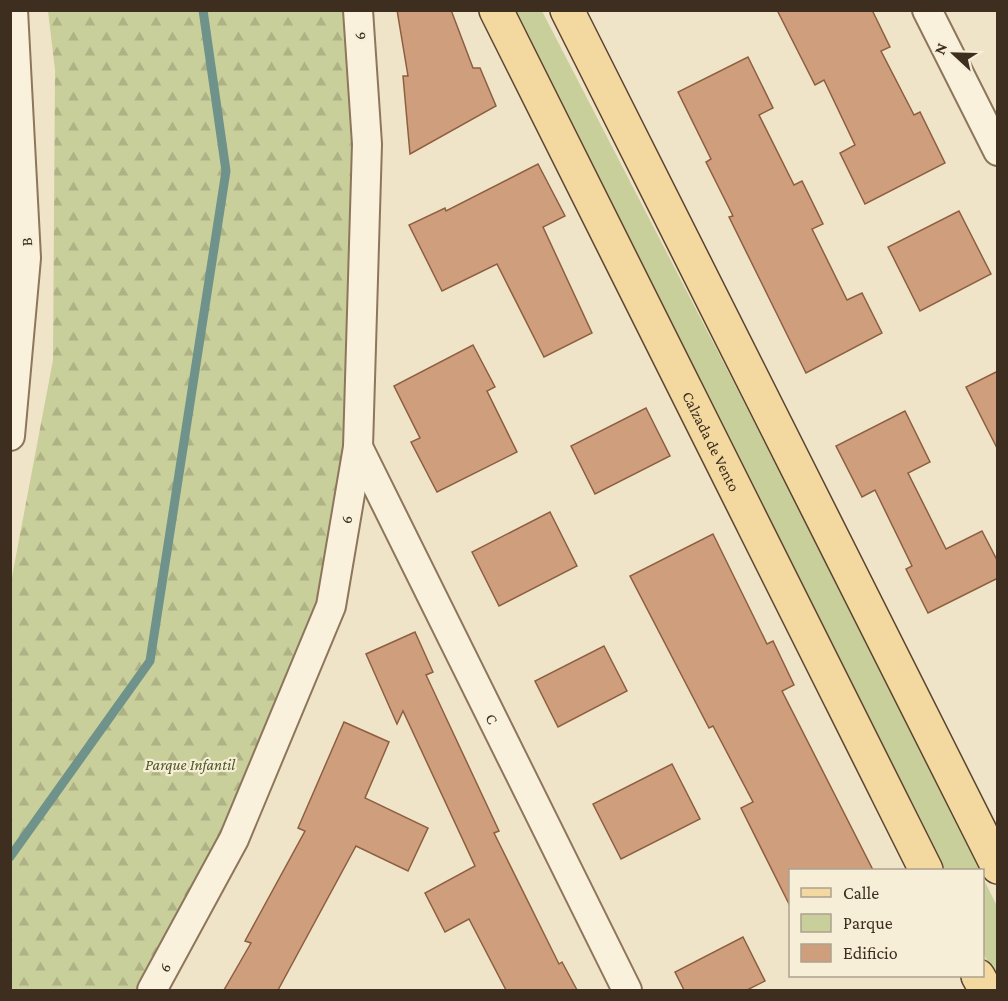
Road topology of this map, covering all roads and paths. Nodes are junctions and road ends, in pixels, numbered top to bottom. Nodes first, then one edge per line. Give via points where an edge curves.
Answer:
1 (13, 10) edge
2 (358, 10) edge
3 (496, 10) edge
4 (567, 10) edge
5 (927, 10) edge
6 (13, 50) edge
7 (998, 151) edge
8 (14, 368) edge
9 (10, 436) edge
10 (358, 447) junction
11 (998, 867) edge
12 (926, 869) edge
13 (152, 990) edge
14 (627, 990) edge

1 - 6 street, B
2 - 10 street, 6 via 367,144
3 - 12 main road, Calzada de Vento
4 - 11 main road
5 - 7 street
6 - 8 street, B via 26,258
8 - 9 street, B
10 - 13 street, 6 via 331,606 234,839
10 - 14 street, C

